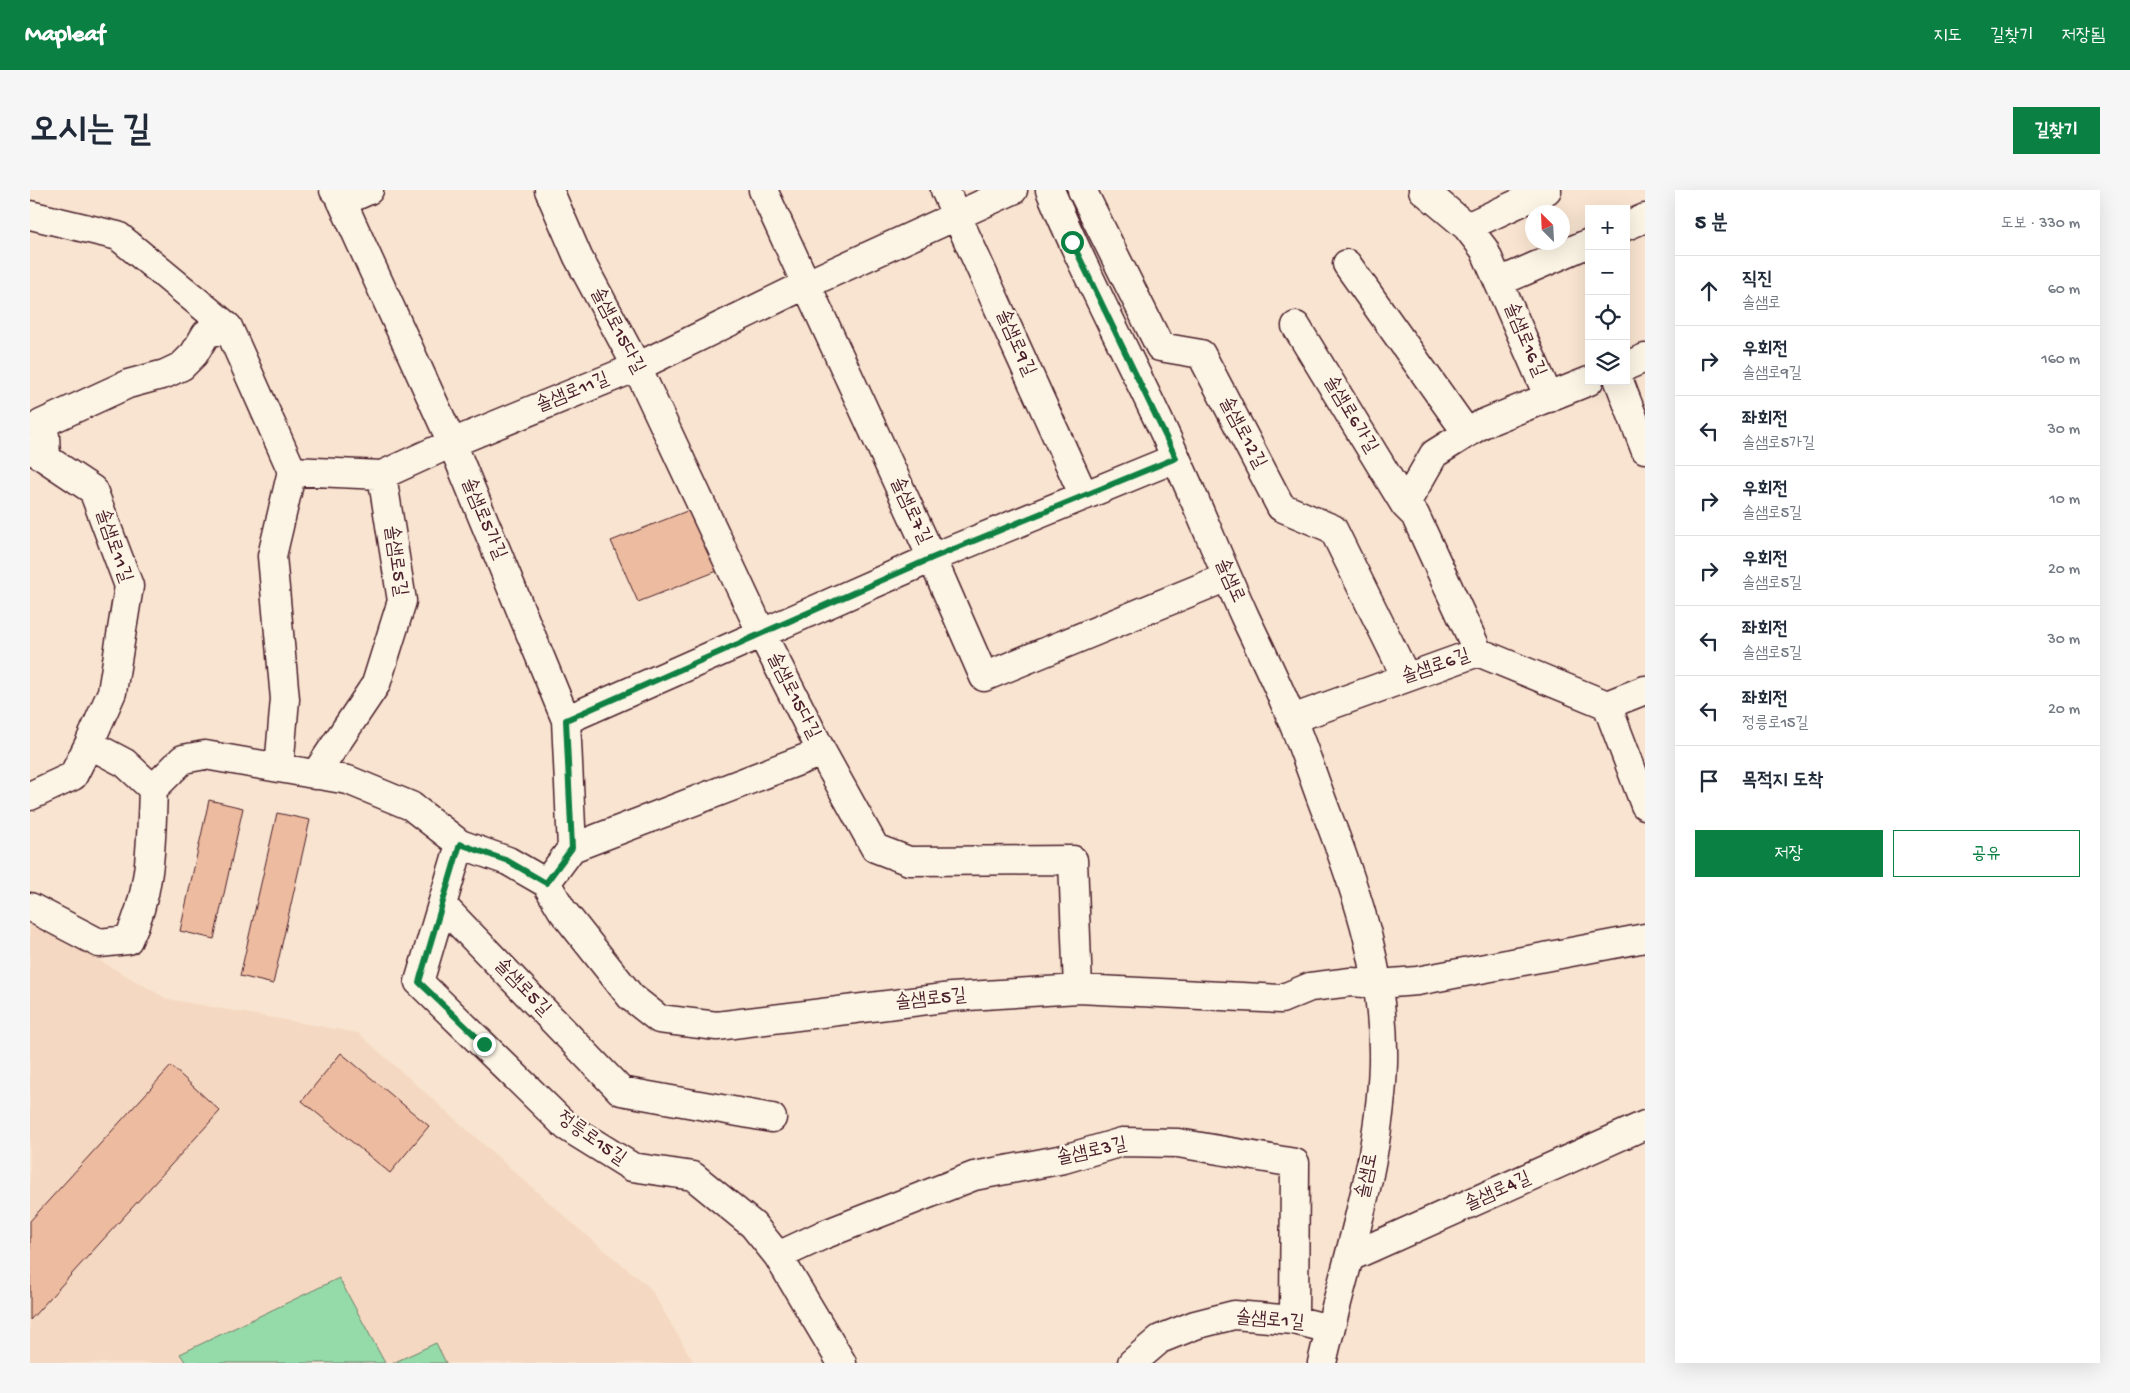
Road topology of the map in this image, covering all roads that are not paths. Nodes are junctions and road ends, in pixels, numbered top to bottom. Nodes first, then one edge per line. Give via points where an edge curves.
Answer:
1 (369, 190) edge
2 (549, 190) edge
3 (763, 190) edge
4 (945, 190) edge
5 (1013, 190) edge
6 (1050, 190) edge
7 (1082, 190) edge
8 (1423, 190) edge
9 (1546, 190) edge
10 (338, 196) edge
11 (30, 215) edge
12 (957, 216) junction
13 (1645, 218) edge
14 (1630, 224) edge
15 (1467, 227) junction
16 (1585, 245) edge
17 (1347, 264) dead end
18 (1499, 282) junction
19 (805, 285) junction
20 (1296, 326) dead end
21 (228, 327) junction
22 (1645, 358) edge
23 (1630, 364) edge
24 (637, 367) junction
25 (1585, 383) edge
26 (1621, 385) edge
27 (1549, 398) junction
28 (1467, 433) junction
29 (452, 443) junction
30 (1645, 449) edge
31 (38, 453) edge
32 (1176, 458) junction
33 (292, 471) junction
34 (382, 475) junction
35 (1084, 496) junction
36 (1405, 504) junction
37 (932, 558) junction
38 (1227, 577) junction
39 (762, 634) junction
40 (1478, 652) junction
41 (1406, 677) junction
42 (1645, 690) edge
43 (1607, 705) junction
44 (1292, 719) junction
45 (566, 720) junction
46 (89, 744) junction
47 (822, 752) junction
48 (279, 768) junction
49 (315, 774) junction
50 (153, 788) junction
51 (30, 796) edge
52 (1645, 805) edge
53 (460, 844) junction
54 (572, 848) junction
55 (546, 883) junction
56 (442, 905) junction
57 (30, 906) edge
58 (1645, 938) edge
59 (1378, 984) junction
60 (1078, 989) junction
61 (772, 1118) dead end
62 (1645, 1125) edge
63 (778, 1256) junction
64 (1350, 1257) junction
65 (1294, 1320) junction
66 (1330, 1329) junction
67 (842, 1363) edge
68 (1132, 1363) edge
69 (1322, 1363) edge

1 - 10 street, 솔샘로5가길
2 - 24 street, 솔샘로15다길 via 578,257
3 - 19 street, 솔샘로7길
4 - 12 street, 솔샘로9길
5 - 12 street, 솔샘로11길
6 - 32 street, 솔샘로
7 - 41 street, 솔샘로12길 via 1160,347 1201,354 1281,507 1333,529
8 - 15 street, 솔샘로16길
9 - 15 street
10 - 29 street, 솔샘로5가길
11 - 21 street via 118,236
12 - 19 street, 솔샘로11길
12 - 35 street, 솔샘로9길
13 - 14 street
15 - 18 street, 솔샘로16길 via 1484,249
16 - 18 street, 솔샘로16길
17 - 28 street
18 - 27 street, 솔샘로16길
19 - 24 street, 솔샘로11길
19 - 37 street, 솔샘로7길
20 - 36 street, 솔샘로6가길
21 - 31 street, 솔샘로11길 via 206,334 182,366 128,384 41,424 45,436
21 - 33 street
22 - 23 street
24 - 29 street, 솔샘로11길
24 - 39 street, 솔샘로15다길
25 - 27 street
26 - 30 street
27 - 28 street
28 - 36 street via 1434,454
29 - 34 street, 솔샘로11길
29 - 45 street, 솔샘로5가길
31 - 46 street, 솔샘로11길 via 93,490 129,586 112,692
32 - 35 street
32 - 38 street, 솔샘로
33 - 34 street, 솔샘로11길
33 - 48 street via 272,556 285,699
34 - 49 street, 솔샘로5길 via 402,601 376,684
35 - 37 street
36 - 40 street, 솔샘로6가길 via 1415,516
37 - 38 street, 솔샘로7길 via 984,677
37 - 39 street
38 - 44 street, 솔샘로
39 - 45 street
39 - 47 street, 솔샘로15다길
40 - 41 street, 솔샘로6길
40 - 43 street, 솔샘로6길
41 - 44 street, 솔샘로6길
42 - 43 street
43 - 52 street
44 - 59 street, 솔샘로 via 1341,850 1372,948
45 - 54 street, 솔샘로5가길
46 - 50 street via 125,763
46 - 51 street via 73,776
47 - 54 street
47 - 60 street, 솔샘로15다길 via 875,848 909,861 1072,860
48 - 49 street, 솔샘로5길
48 - 50 street, 솔샘로5길 via 205,755 184,760
49 - 53 street, 솔샘로5길 via 348,780 411,806
50 - 57 street via 151,864 136,923 128,940 99,942
53 - 55 street, 솔샘로5길 via 508,861
53 - 56 street
54 - 55 street
55 - 60 street, 솔샘로5길 via 562,910 631,998 659,1019 717,1026 952,997
56 - 61 street, 솔샘로5길 via 622,1091
56 - 63 street, 정릉로15길 via 419,982 566,1126 632,1167 693,1176 752,1225
58 - 59 street via 1417,981
59 - 60 street, 솔샘로5길 via 1351,982 1310,987 1281,999
59 - 64 street, 솔샘로 via 1383,1061 1378,1127
62 - 64 street, 솔샘로4길
63 - 65 street, 솔샘로3길 via 974,1176 1064,1159 1122,1142 1178,1143 1295,1163
63 - 67 street, 정릉로15길
64 - 66 street, 솔샘로
65 - 66 street, 솔샘로1길
65 - 68 street, 솔샘로1길 via 1234,1315 1195,1325 1160,1339
66 - 69 street, 솔샘로

